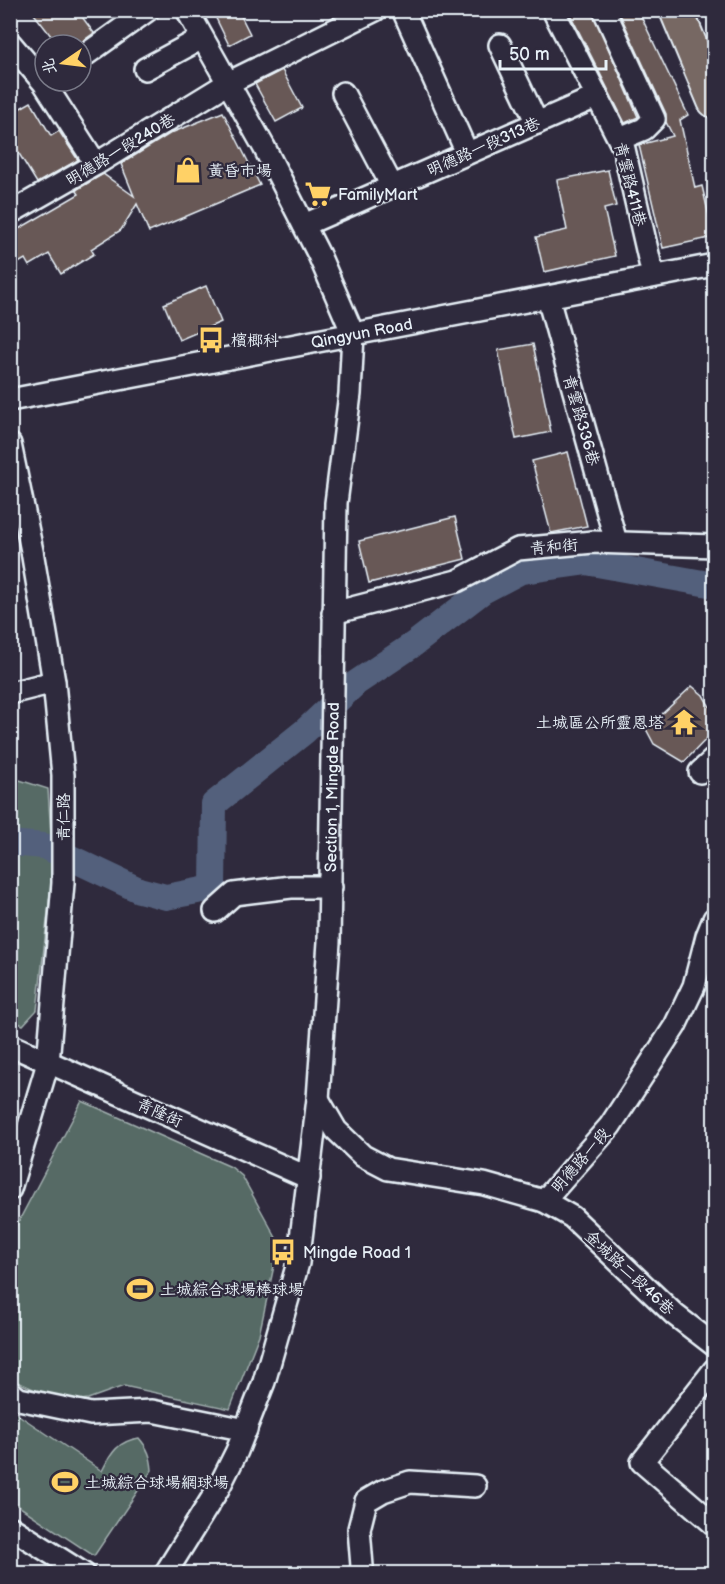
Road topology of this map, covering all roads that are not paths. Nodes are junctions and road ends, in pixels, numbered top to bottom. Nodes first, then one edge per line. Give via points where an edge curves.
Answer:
1 (148, 10) edge
2 (375, 10) edge
3 (403, 10) edge
4 (553, 10) edge
5 (604, 10) edge
6 (676, 10) edge
7 (188, 11) edge
8 (202, 38) junction
9 (10, 43) edge
10 (500, 45) dead end
11 (93, 49) edge
12 (33, 68) edge
13 (145, 69) dead end
14 (228, 83) junction
15 (53, 93) edge
16 (343, 93) dead end
17 (596, 97) junction
18 (714, 101) edge
19 (537, 123) junction
20 (620, 139) junction
21 (467, 153) junction
22 (96, 164) junction
23 (392, 186) junction
24 (10, 213) edge
25 (304, 225) junction
26 (714, 265) edge
27 (653, 276) junction
28 (548, 298) junction
29 (353, 334) junction
30 (10, 400) edge
31 (10, 444) edge
32 (616, 542) junction
33 (714, 546) edge
34 (333, 613) junction
35 (54, 682) junction
36 (10, 693) edge
37 (331, 887) junction
38 (215, 911) dead end
39 (714, 919) edge
40 (706, 967) edge
41 (10, 1045) edge
42 (48, 1063) junction
43 (318, 1099) junction
44 (309, 1178) junction
45 (10, 1189) edge
46 (544, 1201) junction
47 (714, 1345) edge
48 (714, 1370) edge
49 (10, 1392) edge
50 (246, 1430) junction
51 (475, 1486) dead end
52 (714, 1524) edge
53 (10, 1527) edge
54 (84, 1574) edge
55 (165, 1574) edge
56 (360, 1574) edge

1 - 11 street
2 - 14 street, 明德路一段240巷
3 - 21 street
4 - 17 street, 青雲路411巷
5 - 20 street via 654,119 644,129
6 - 18 highway
7 - 8 street, Section 1, Mingde Road
8 - 13 street
8 - 14 street, Section 1, Mingde Road
9 - 12 street
10 - 19 street
14 - 22 street, 明德路一段240巷
14 - 25 street, Section 1, Mingde Road
15 - 22 street
16 - 23 street
17 - 19 street, 明德路一段313巷
17 - 20 street, 青雲路411巷
19 - 21 street, 明德路一段313巷
20 - 27 street, 青雲路411巷
21 - 23 street, 明德路一段313巷
22 - 24 street, 明德路一段240巷
23 - 25 street, 明德路一段313巷
25 - 29 street, Section 1, Mingde Road
26 - 27 street, Qingyun Road
27 - 28 street, Qingyun Road
28 - 29 street, Qingyun Road
28 - 32 street, 青雲路336巷
29 - 30 street, Qingyun Road
29 - 34 street, Section 1, Mingde Road via 350,394 336,503
31 - 35 street, 青仁路
32 - 33 street, 青和街
32 - 34 street, 青和街 via 518,549 457,581
34 - 37 street, Section 1, Mingde Road
35 - 36 street
35 - 42 street, 青仁路 via 63,775 63,883
37 - 38 street via 234,894
37 - 43 street, Section 1, Mingde Road
39 - 40 street, 明德路一段 via 707,936
40 - 46 street, 明德路一段 via 675,1026 610,1126
41 - 42 street, 青隆街
42 - 44 street, 青隆街
42 - 45 street, 青仁路
43 - 44 street, Section 1, Mingde Road
43 - 46 street, 明德路一段 via 336,1130 363,1156 388,1169 484,1184
44 - 50 street, Section 1, Mingde Road via 298,1263
46 - 47 street, 金城路二段46巷 via 572,1217 675,1315
48 - 52 street via 642,1462
49 - 50 street via 19,1399 91,1414 152,1411
50 - 55 street, Section 1, Mingde Road via 219,1489
51 - 56 street via 410,1482 366,1500 359,1529
53 - 54 street

